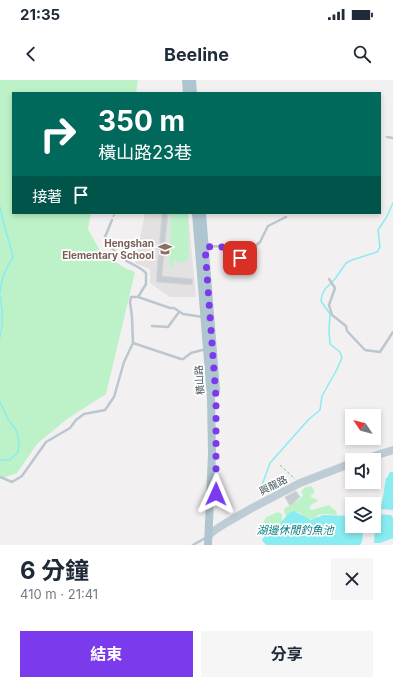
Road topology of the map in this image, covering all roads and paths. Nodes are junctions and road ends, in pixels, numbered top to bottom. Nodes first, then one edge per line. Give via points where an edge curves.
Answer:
1 (186, 80) edge
2 (192, 80) edge
3 (187, 92) edge
4 (193, 92) edge
5 (387, 137) dead end
6 (393, 138) edge
7 (196, 214) edge
8 (202, 214) edge
9 (286, 216) dead end
10 (112, 220) dead end
11 (205, 247) junction
12 (203, 260) junction
13 (329, 279) dead end
14 (138, 297) junction
15 (178, 312) junction
16 (207, 317) junction
17 (152, 326) dead end
18 (393, 332) edge
19 (133, 343) junction
20 (210, 349) junction
21 (393, 450) edge
22 (381, 454) edge
23 (280, 466) dead end
24 (345, 467) edge
25 (0, 477) edge
26 (300, 483) junction
27 (212, 533) junction
28 (193, 545) edge
29 (208, 545) edge
30 (214, 545) edge

1 - 3 main road
2 - 4 main road
5 - 6 lane
7 - 12 main road, 橫山路
8 - 11 main road, 橫山路
9 - 11 lane via 268,226 260,242 240,258 234,258 220,246
10 - 14 lane via 105,237 106,241 123,258 146,273 146,284
11 - 12 main road, 橫山路
12 - 16 main road, 橫山路
13 - 18 lane via 335,288 329,304 332,315 346,326 347,331 365,350 380,352
14 - 15 lane via 174,308
14 - 19 lane via 131,298 130,302
15 - 16 lane
15 - 17 lane via 168,327
16 - 20 main road, 橫山路
19 - 20 lane via 181,359 191,353
19 - 25 lane via 124,362 114,397 105,410 84,414 70,428 46,442 22,476 12,482
20 - 27 main road, 橫山路
21 - 22 street
23 - 26 path
24 - 26 street, 興龍路
26 - 27 street, 興龍路
27 - 28 lane
27 - 29 main road, 橫山路
27 - 30 main road, 橫山路

